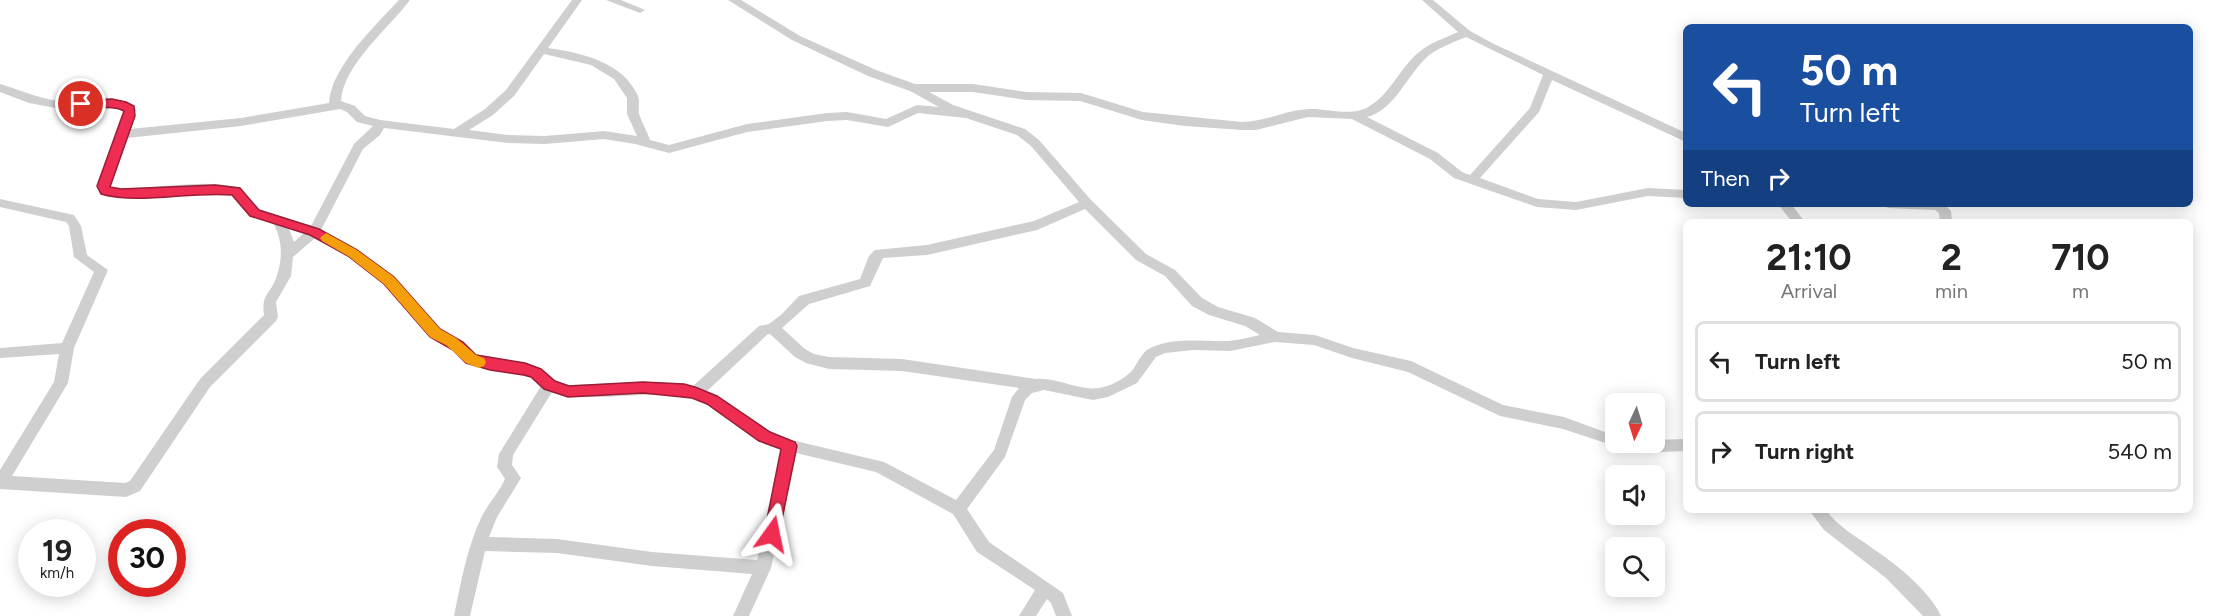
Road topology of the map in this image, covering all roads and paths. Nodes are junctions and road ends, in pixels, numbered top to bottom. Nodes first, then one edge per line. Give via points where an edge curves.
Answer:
1 (405, 0) edge
2 (577, 0) edge
3 (611, 0) edge
4 (734, 0) edge
5 (1427, 0) edge
6 (640, 10) dead end
7 (1466, 33) junction
8 (542, 50) junction
9 (1549, 75) junction
10 (0, 88) edge
11 (914, 88) junction
12 (335, 105) junction
13 (966, 114) junction
14 (1354, 115) junction
15 (380, 124) junction
16 (456, 132) junction
17 (123, 134) junction
18 (1683, 137) edge
19 (644, 142) junction
20 (1471, 181) junction
21 (1683, 194) edge
22 (0, 203) edge
23 (1087, 203) junction
24 (1786, 207) edge
25 (1796, 219) edge
26 (278, 220) junction
27 (314, 232) junction
28 (286, 256) junction
29 (772, 328) junction
30 (1275, 337) junction
31 (68, 348) junction
32 (0, 353) edge
33 (1033, 384) junction
34 (549, 385) junction
35 (695, 393) junction
36 (1605, 438) edge
37 (1683, 445) edge
38 (790, 446) junction
39 (1665, 446) edge
40 (1, 483) edge
41 (958, 509) junction
42 (1819, 513) edge
43 (480, 544) junction
44 (763, 568) junction
45 (1045, 588) junction
46 (462, 616) edge
47 (741, 616) edge
48 (1027, 616) edge
49 (1064, 616) edge
50 (1933, 616) edge

1 - 12 street via 344,72
2 - 8 street
3 - 6 street
4 - 11 street via 796,38
5 - 7 street
7 - 9 street
7 - 14 street via 1421,56 1375,110
8 - 16 street via 510,93 489,112
8 - 19 street via 572,56 616,73 634,100 633,114
9 - 18 street
9 - 20 street via 1535,109
10 - 17 street via 61,105 122,104 130,109
11 - 13 street
11 - 14 street via 965,87 1026,96 1081,97 1142,116 1185,123 1256,126 1308,113
12 - 15 street via 346,106 361,119
12 - 17 street via 241,122
13 - 19 street via 917,109 888,123 848,116 827,117 747,128 669,149
13 - 23 street via 1011,127 1029,138
14 - 20 street via 1434,156
15 - 16 street
15 - 27 street via 358,147
16 - 19 street via 537,140 604,135
17 - 26 street via 105,191 228,189 238,193 251,211
20 - 21 street via 1558,206 1648,192
22 - 31 street via 70,218 81,257 101,270
23 - 29 street via 1037,225 927,250 880,253 865,282 804,300
23 - 30 street via 1141,257 1170,273 1197,302 1250,322
24 - 25 street
26 - 27 street
26 - 28 street via 288,239
27 - 28 street
27 - 34 street via 389,280 435,333 471,359 525,369
28 - 40 street via 284,276 269,303 269,320 205,383 135,486 126,490
29 - 33 street via 800,353 829,363 902,364
29 - 35 street via 764,330
30 - 33 street via 1239,345 1157,350 1134,378 1100,393
30 - 36 street via 1315,340 1411,367 1500,410 1564,423
31 - 32 street
31 - 40 street via 61,384
33 - 41 street via 1019,397 1000,453
34 - 35 street via 568,392 643,388
34 - 43 street via 506,454 504,467 513,478 489,518
35 - 38 street via 712,400 765,437
37 - 39 street
38 - 41 street via 879,466
38 - 44 street
41 - 45 street via 983,547
42 - 50 street via 1829,525 1901,581
43 - 44 street via 558,546
43 - 46 street
44 - 47 street
45 - 48 street
45 - 49 street via 1057,598

